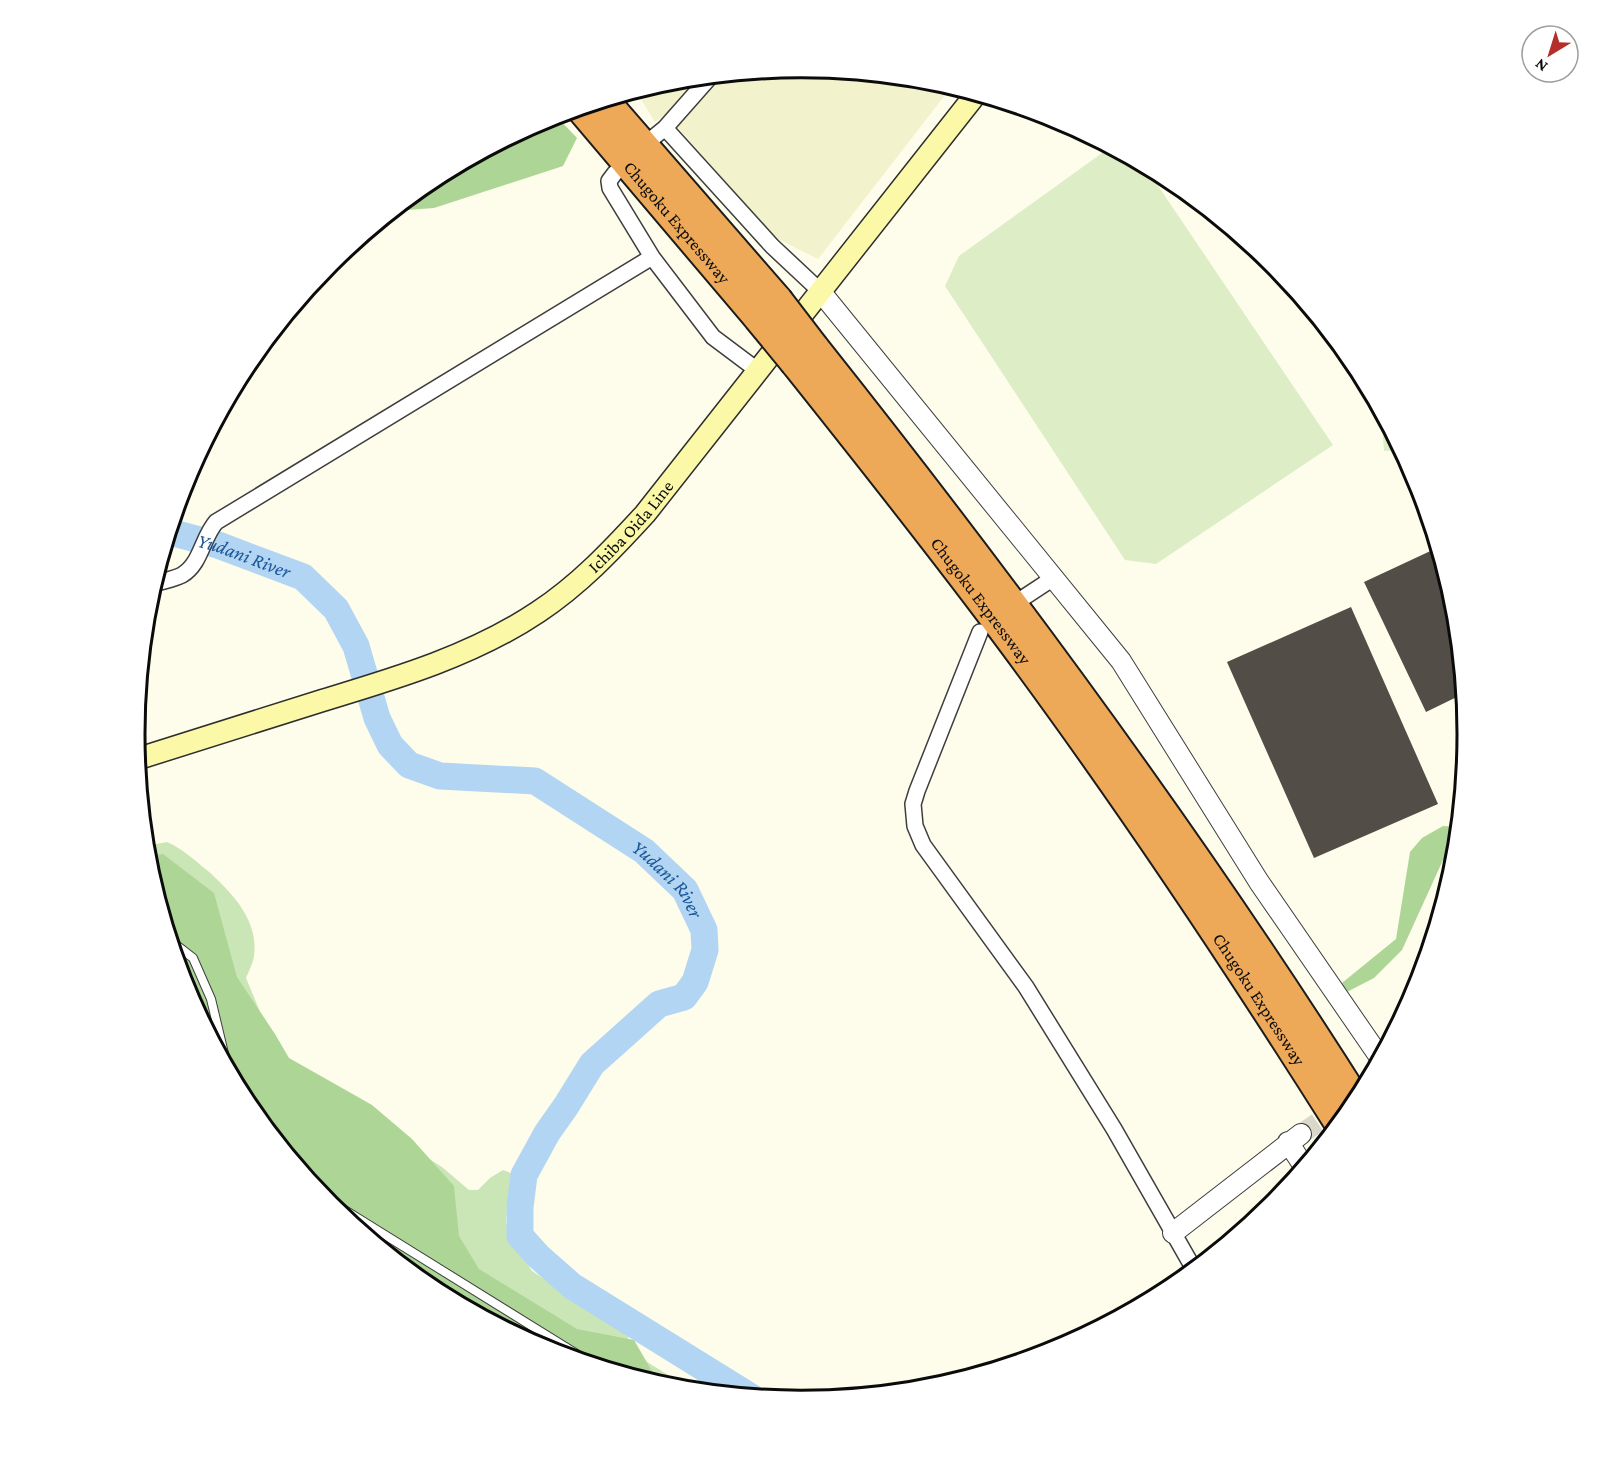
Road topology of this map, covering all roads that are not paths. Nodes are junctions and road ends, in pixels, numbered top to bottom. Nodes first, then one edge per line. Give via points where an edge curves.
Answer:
1 (702, 86) edge
2 (971, 100) edge
3 (609, 107) edge
4 (586, 115) edge
5 (615, 173) dead end
6 (652, 257) junction
7 (820, 291) junction
8 (768, 309) junction
9 (805, 355) junction
10 (757, 370) junction
11 (1055, 577) junction
12 (164, 581) edge
13 (1020, 600) dead end
14 (980, 632) dead end
15 (146, 756) edge
16 (181, 949) edge
17 (221, 1040) edge
18 (1377, 1053) edge
19 (1352, 1093) edge
20 (1335, 1117) edge
21 (1302, 1159) edge
22 (360, 1219) edge
23 (1173, 1233) junction
24 (1190, 1264) edge
25 (563, 1345) edge

1 - 7 street via 660,132
2 - 7 main road, Ichiba Oida Line
3 - 8 highway, Chugoku Expressway
4 - 8 highway, Chugoku Expressway
5 - 6 street via 609,181 610,188
6 - 10 street via 713,337
6 - 12 street via 216,522 194,565 182,575
7 - 10 main road, Ichiba Oida Line
7 - 11 street
8 - 9 highway, Chugoku Expressway, bridge
9 - 19 highway, Chugoku Expressway via 912,470 1037,634 1147,787
9 - 20 highway, Chugoku Expressway via 894,486 1016,646 1132,808
10 - 15 main road, Ichiba Oida Line via 645,514 578,583 537,613 444,661
11 - 13 street
11 - 18 street via 1121,661 1259,882
14 - 23 street via 917,791 915,826 923,845 1026,987
16 - 17 lane via 193,958 211,999
21 - 23 street via 1295,1138
22 - 25 lane
23 - 24 street

